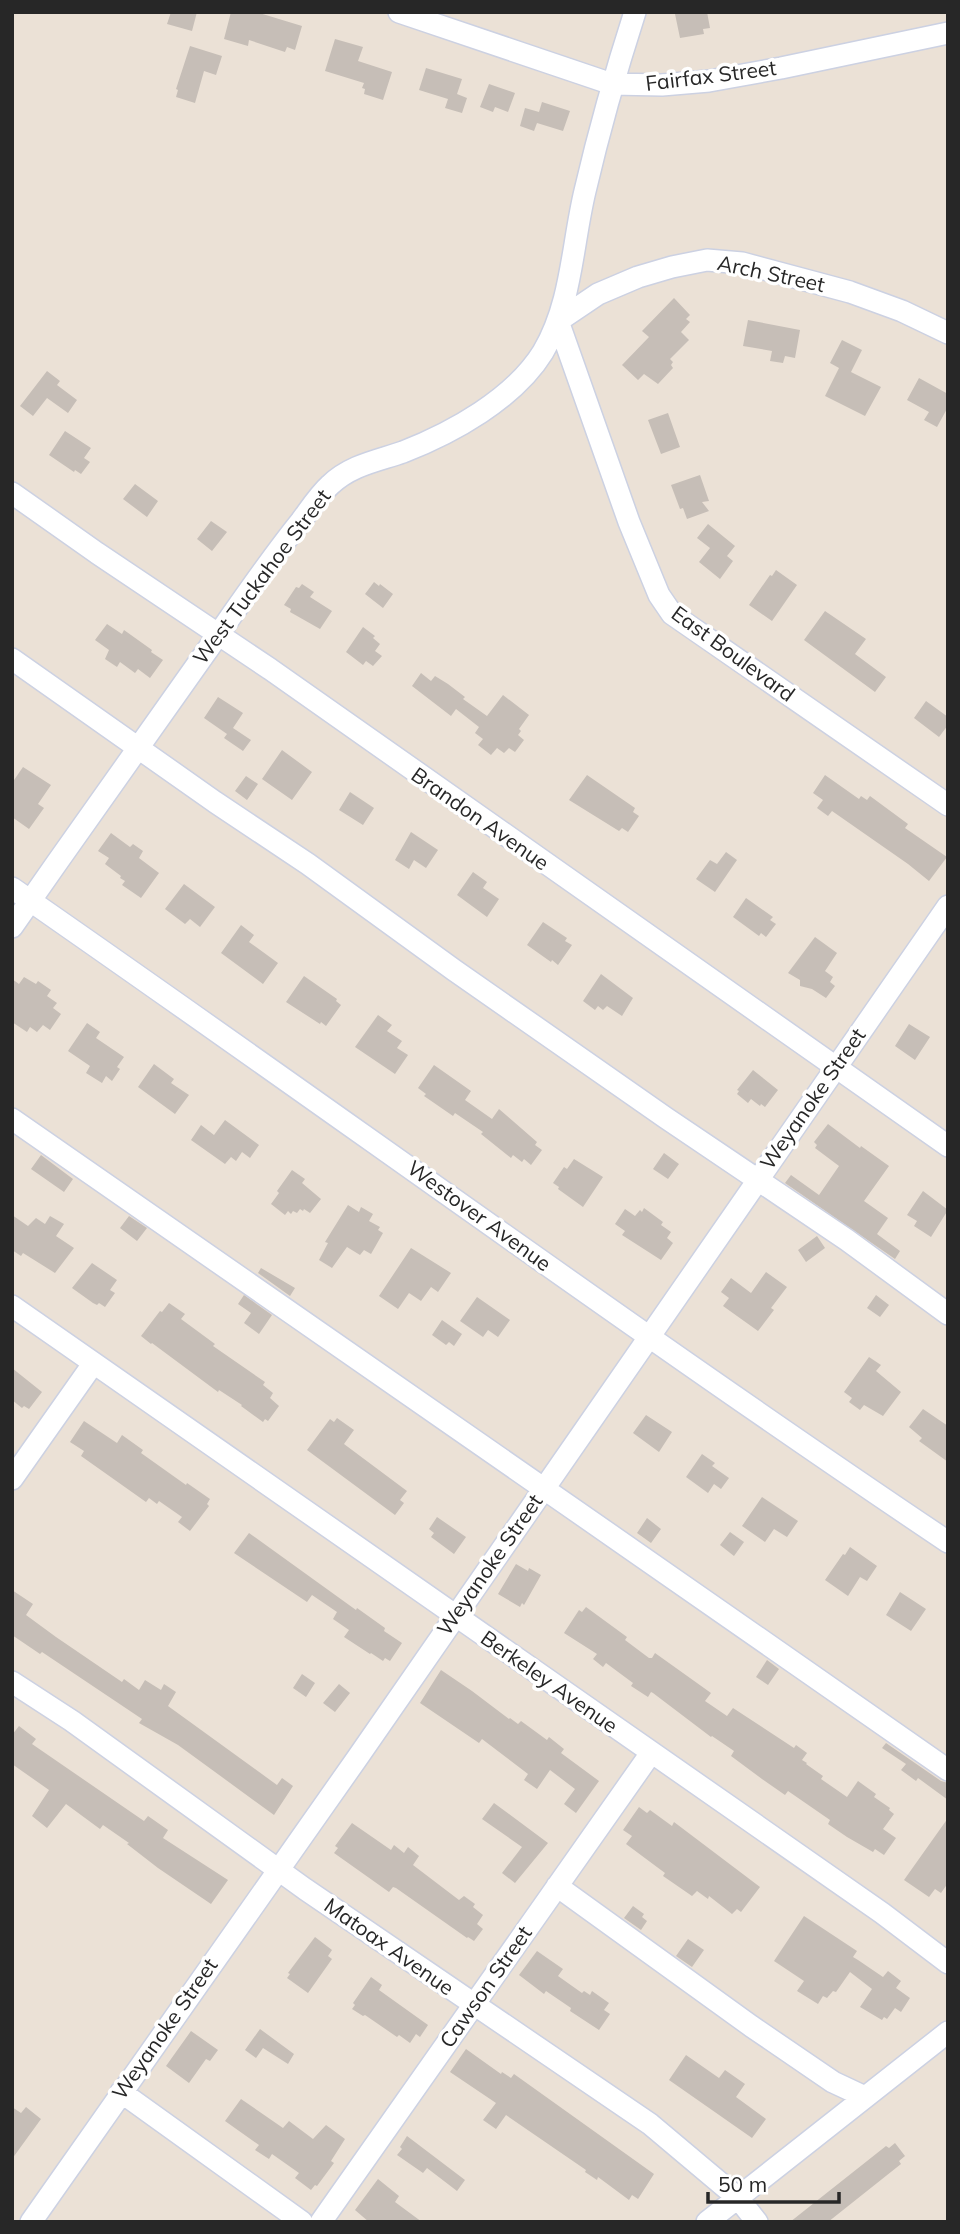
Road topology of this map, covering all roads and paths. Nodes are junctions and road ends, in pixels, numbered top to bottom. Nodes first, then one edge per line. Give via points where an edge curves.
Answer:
1 (399, 12) edge
2 (635, 12) edge
3 (948, 33) edge
4 (612, 84) junction
5 (558, 321) junction
6 (948, 332) edge
7 (12, 493) edge
8 (218, 634) junction
9 (12, 659) edge
10 (139, 747) junction
11 (948, 805) edge
12 (12, 888) edge
13 (30, 901) junction
14 (948, 906) edge
15 (12, 927) edge
16 (834, 1068) junction
17 (12, 1119) edge
18 (948, 1146) edge
19 (757, 1180) junction
20 (12, 1306) edge
21 (948, 1314) edge
22 (649, 1335) junction
23 (93, 1364) junction
24 (12, 1479) edge
25 (544, 1487) junction
26 (948, 1542) edge
27 (454, 1616) junction
28 (12, 1682) edge
29 (651, 1753) junction
30 (948, 1770) edge
31 (278, 1868) junction
32 (557, 1886) junction
33 (948, 1963) edge
34 (473, 2005) junction
35 (948, 2032) edge
36 (121, 2092) junction
37 (865, 2097) junction
38 (738, 2197) junction
39 (31, 2222) edge
40 (302, 2222) edge
41 (321, 2222) edge
42 (708, 2222) edge
43 (757, 2222) edge

1 - 4 street, Fairfax Street
2 - 4 street, West Tuckahoe Street
3 - 4 street, Fairfax Street via 709,81
4 - 5 street, West Tuckahoe Street
5 - 6 street, Arch Street via 598,294 638,276 707,261 742,263 850,292
5 - 8 street, West Tuckahoe Street via 535,363 488,408 437,438 362,464 329,485
5 - 11 street, East Boulevard via 629,522 659,596 672,614
7 - 8 street, Brandon Avenue
8 - 10 street, West Tuckahoe Street
8 - 16 street, Brandon Avenue
9 - 10 street
10 - 13 street, West Tuckahoe Street
10 - 19 street
12 - 13 street, Westover Avenue
13 - 15 street, West Tuckahoe Street
13 - 22 street, Westover Avenue
14 - 16 street, Weyanoke Street
16 - 18 street, Brandon Avenue
16 - 19 street, Weyanoke Street
17 - 25 street
19 - 21 street
19 - 22 street, Weyanoke Street
20 - 23 street, Berkeley Avenue
22 - 25 street, Weyanoke Street
22 - 26 street, Westover Avenue
23 - 24 street
23 - 27 street, Berkeley Avenue
25 - 27 street, Weyanoke Street
25 - 30 street
27 - 29 street, Berkeley Avenue
27 - 31 street, Weyanoke Street
28 - 31 street, Matoax Avenue
29 - 32 street, Cawson Street
29 - 33 street, Berkeley Avenue
31 - 34 street, Matoax Avenue
31 - 36 street, Weyanoke Street
32 - 34 street, Cawson Street
32 - 37 street via 833,2082
34 - 38 street, Matoax Avenue via 650,2124
34 - 41 street, Cawson Street
35 - 37 street
36 - 39 street, Weyanoke Street
36 - 40 street
37 - 38 street
38 - 42 street
38 - 43 street, Matoax Avenue

